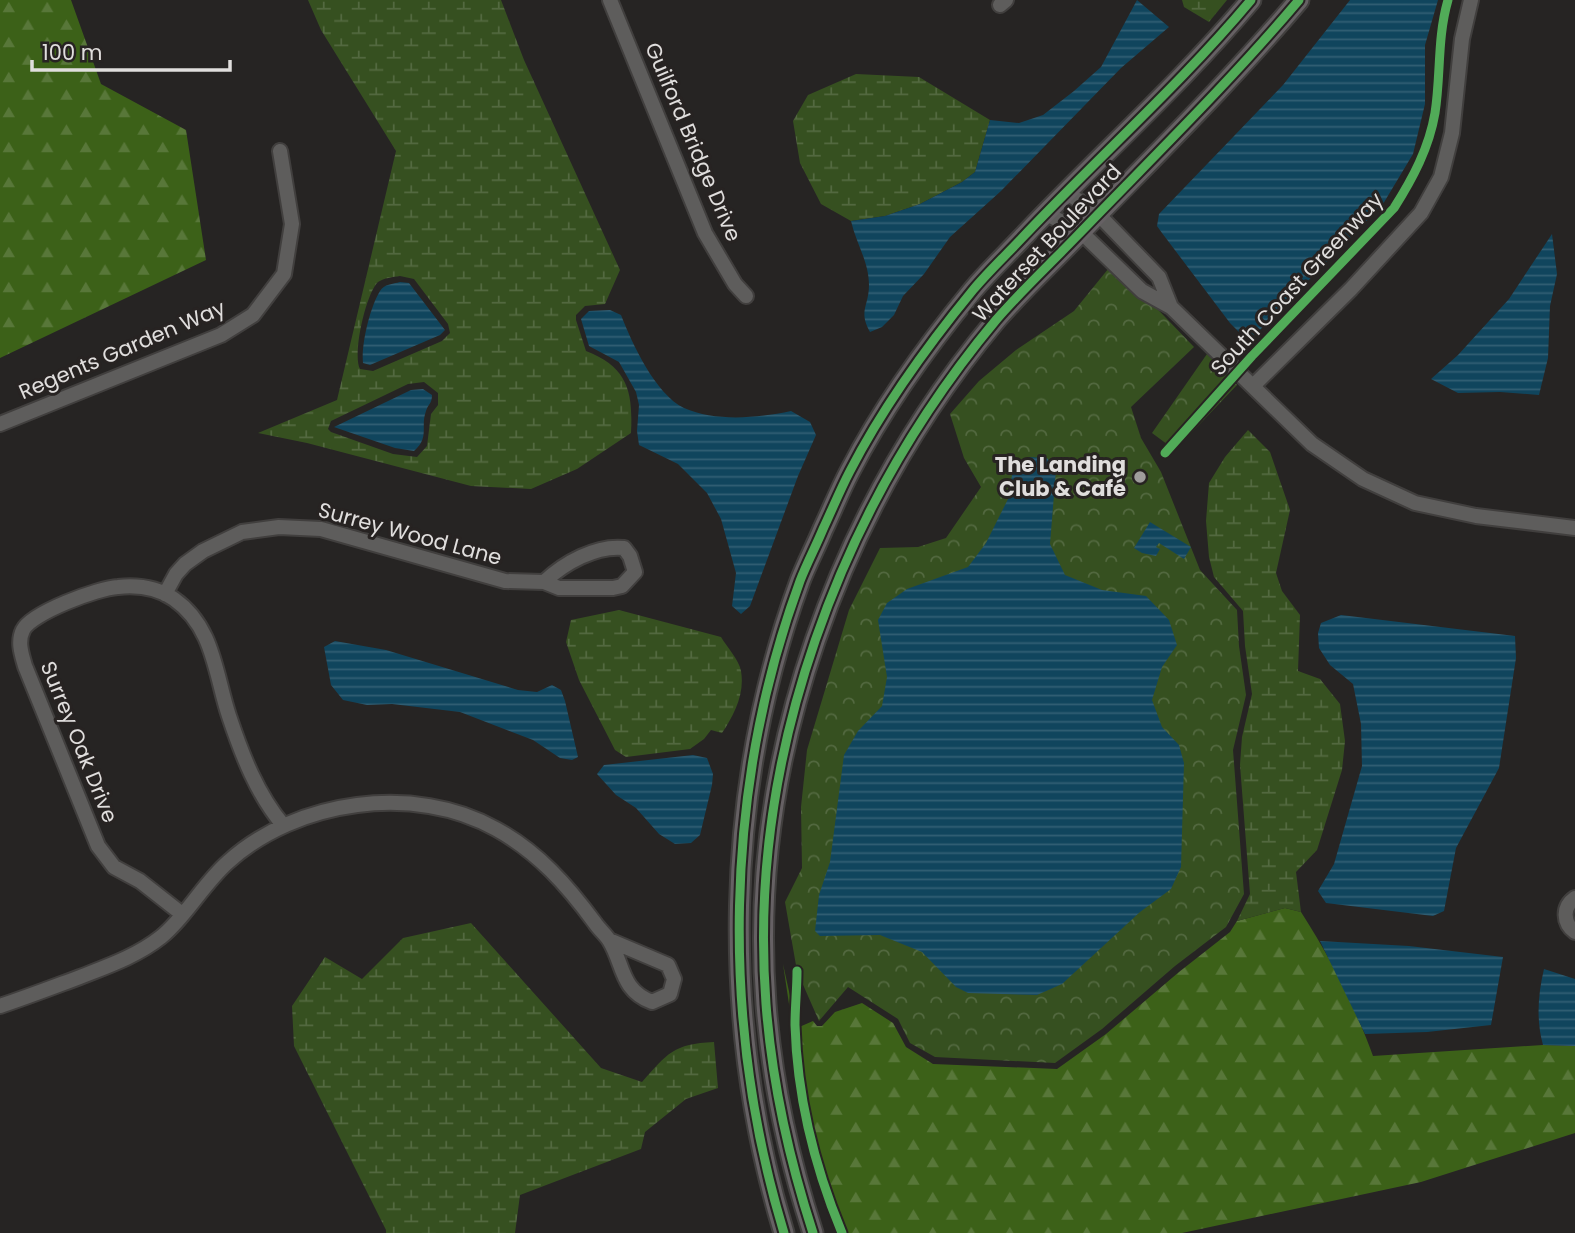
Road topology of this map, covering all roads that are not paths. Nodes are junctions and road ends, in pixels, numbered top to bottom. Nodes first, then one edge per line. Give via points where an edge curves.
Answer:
1 (610, 0) edge
2 (1251, 0) edge
3 (1299, 0) edge
4 (1471, 0) edge
5 (280, 152) dead end
6 (1066, 192) junction
7 (1045, 213) junction
8 (1098, 214) junction
9 (1080, 232) junction
10 (746, 296) dead end
11 (1171, 307) junction
12 (1254, 385) junction
13 (0, 424) edge
14 (1575, 528) edge
15 (544, 582) junction
16 (165, 594) junction
17 (283, 825) junction
18 (1575, 898) edge
19 (182, 914) junction
20 (1575, 932) edge
21 (609, 940) junction
22 (0, 1006) edge
23 (784, 1233) edge
24 (813, 1233) edge

1 - 10 street, Guilford Bridge Drive via 705,233
2 - 6 street, Waterset Boulevard
3 - 8 street, Waterset Boulevard via 1251,58
4 - 12 street via 1462,38 1452,134 1441,177 1421,213
5 - 13 street, Regents Garden Way via 292,224 284,274 253,315 221,334
6 - 7 street, Waterset Boulevard
6 - 8 street
7 - 9 street
7 - 23 street, Waterset Boulevard via 974,289 908,375 850,471 801,579 769,678 748,785 738,938 746,1053 768,1180
8 - 9 street, Waterset Boulevard
8 - 11 street via 1158,277
9 - 11 street via 1142,291
9 - 24 street, Waterset Boulevard via 999,317 916,429 872,507 834,590 797,700 775,804 764,962 778,1095 794,1174
11 - 12 street
12 - 14 street via 1312,444 1363,480 1415,503
15 - 15 street, Surrey Wood Lane via 559,589 612,588 622,586 635,572 624,548 609,547 558,569
15 - 16 street, Surrey Wood Lane via 505,581 321,529 279,527 242,533 204,551 185,564
16 - 17 street, Surrey Oak Drive via 199,624 243,752 268,806
16 - 19 street, Surrey Oak Drive via 131,587 97,591 34,619 20,637 21,651 105,857
17 - 19 street via 228,862
17 - 21 street via 341,808 396,802 472,818 543,861 566,883
18 - 20 street via 1566,910 1566,920
19 - 22 street via 161,937 132,956
21 - 21 street via 633,993 652,1002 670,994 674,979 668,965

